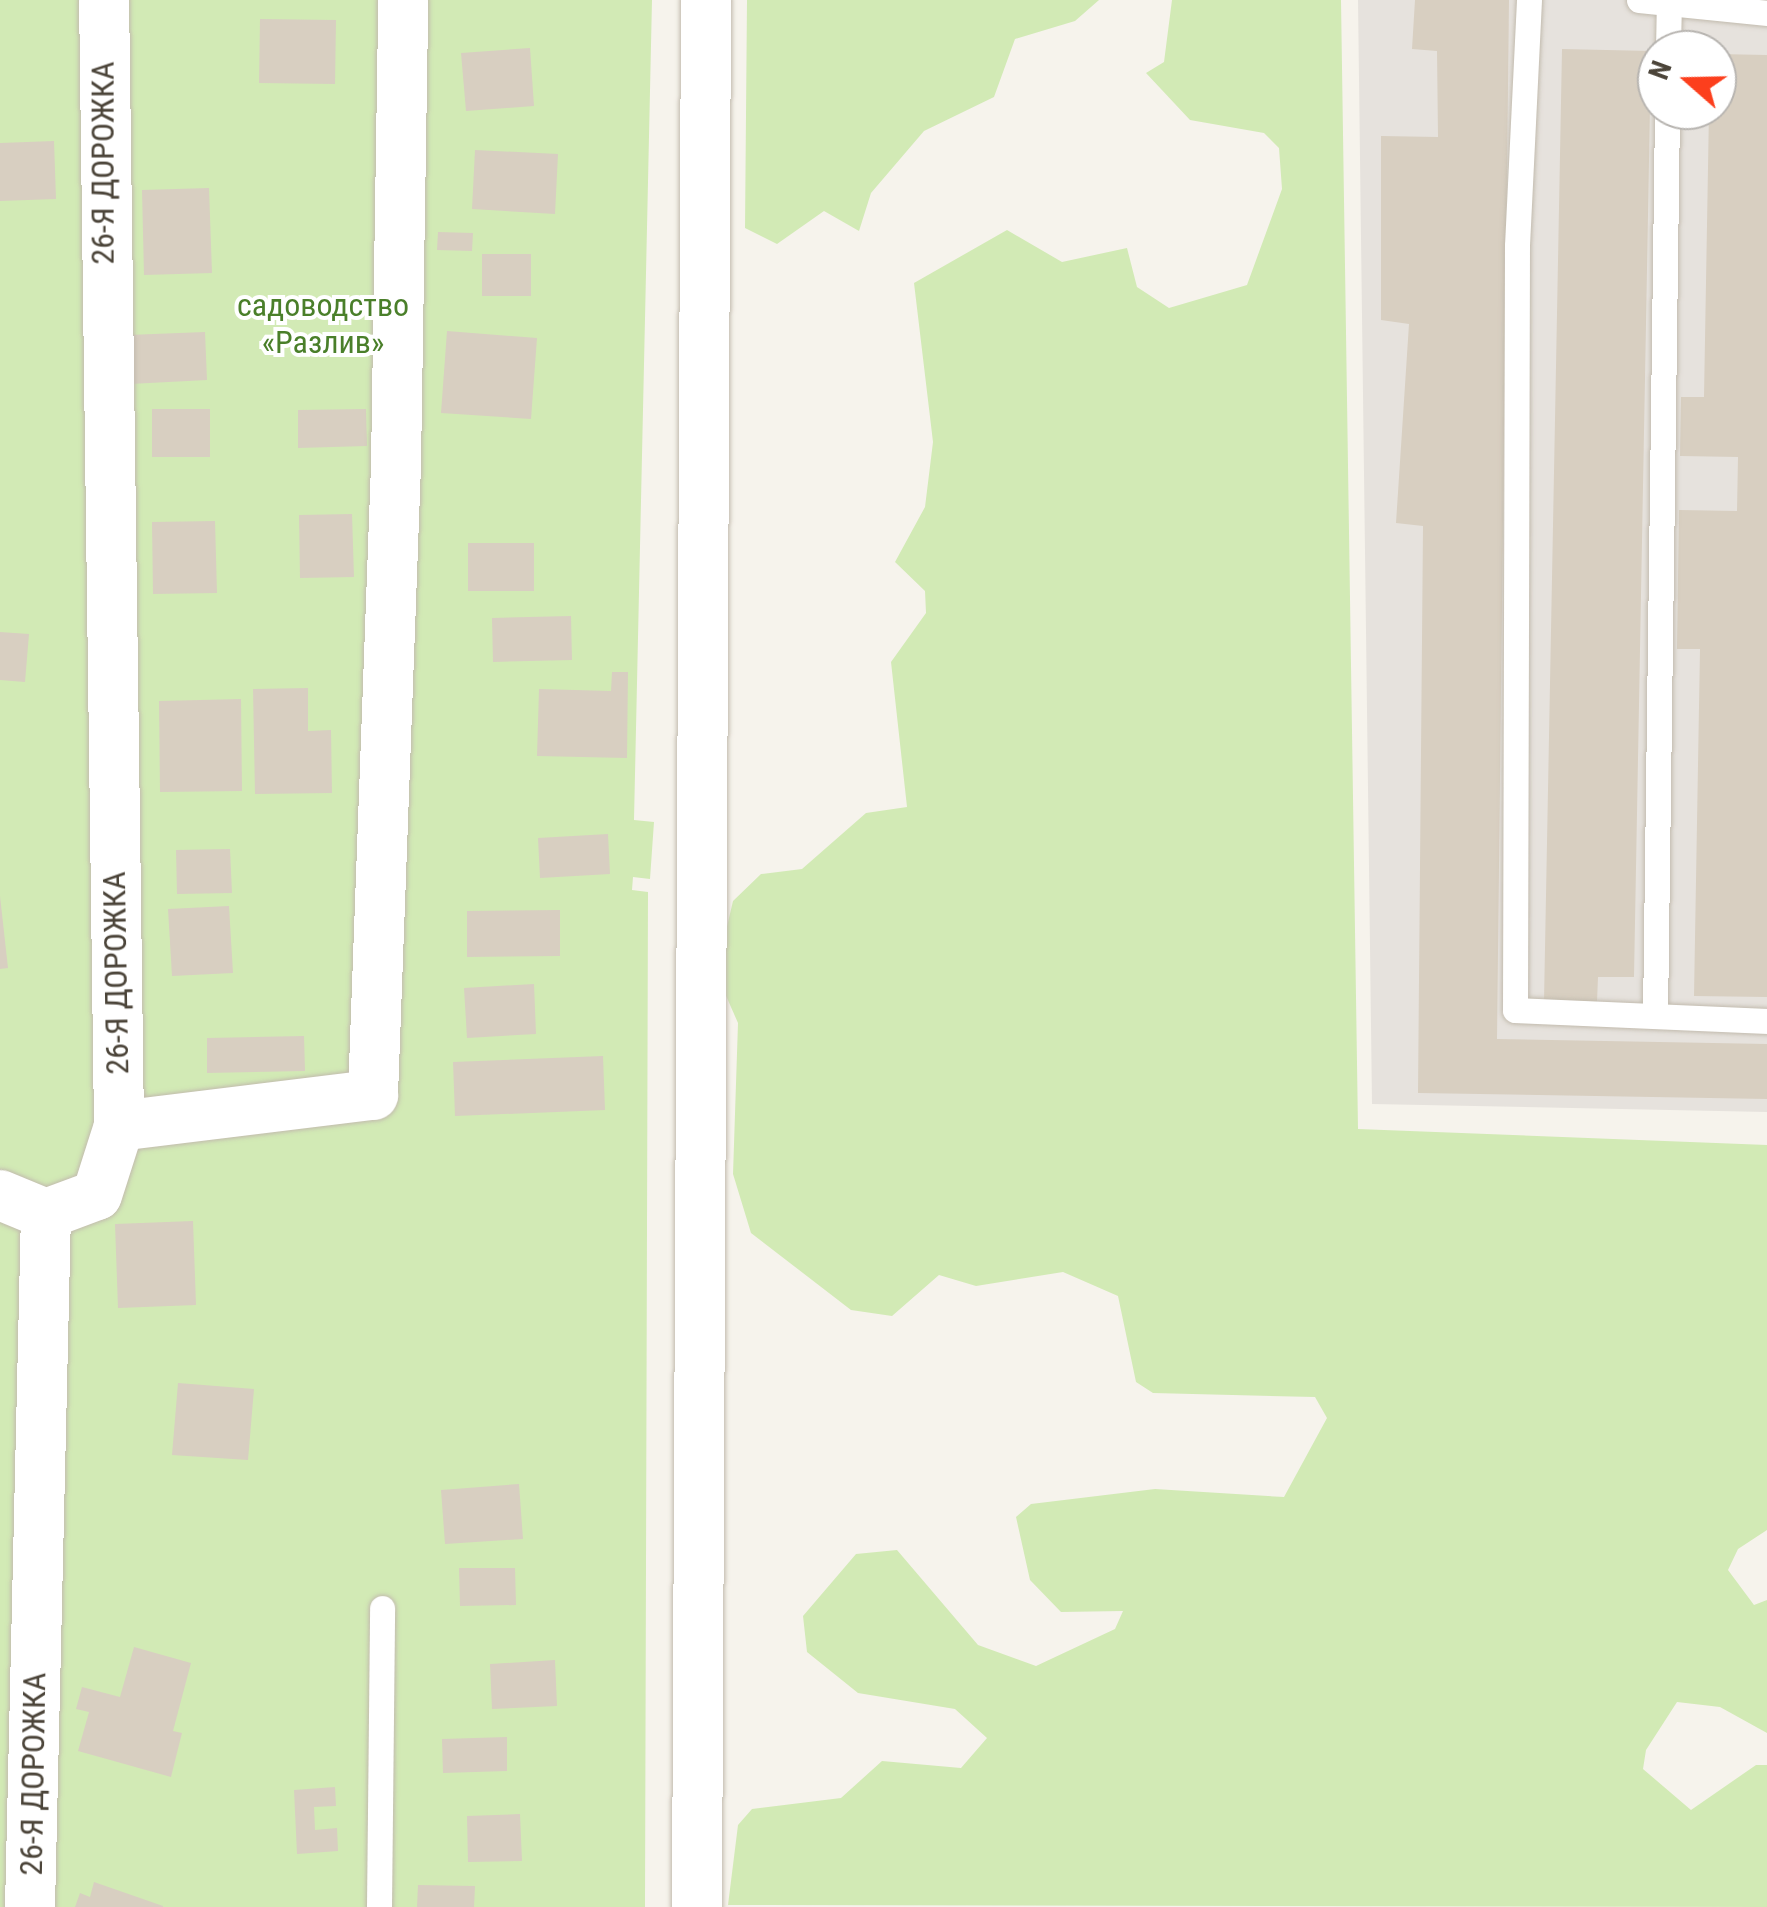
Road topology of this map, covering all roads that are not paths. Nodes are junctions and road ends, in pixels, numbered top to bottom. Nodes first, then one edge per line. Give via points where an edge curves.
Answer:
1 (104, 0) edge
2 (403, 0) edge
3 (706, 0) edge
4 (1529, 0) edge
5 (1639, 0) edge
6 (1669, 0) edge
7 (1767, 13) edge
8 (1668, 30) edge
9 (1667, 130) edge
10 (1655, 1016) junction
11 (1767, 1021) edge
12 (119, 1126) junction
13 (0, 1194) edge
14 (46, 1214) junction
15 (382, 1608) dead end
16 (30, 1907) edge
17 (378, 1907) edge
18 (697, 1907) edge

1 - 12 street, 26-Я ДОРОЖКА
2 - 12 street via 396,464 373,1095
3 - 18 street
4 - 10 lane via 1517,246 1515,1010
5 - 6 lane
6 - 7 lane
6 - 8 lane
9 - 10 lane
10 - 11 lane
12 - 14 street, 26-Я ДОРОЖКА via 98,1196
13 - 14 street
14 - 16 street, 26-Я ДОРОЖКА
15 - 17 lane

